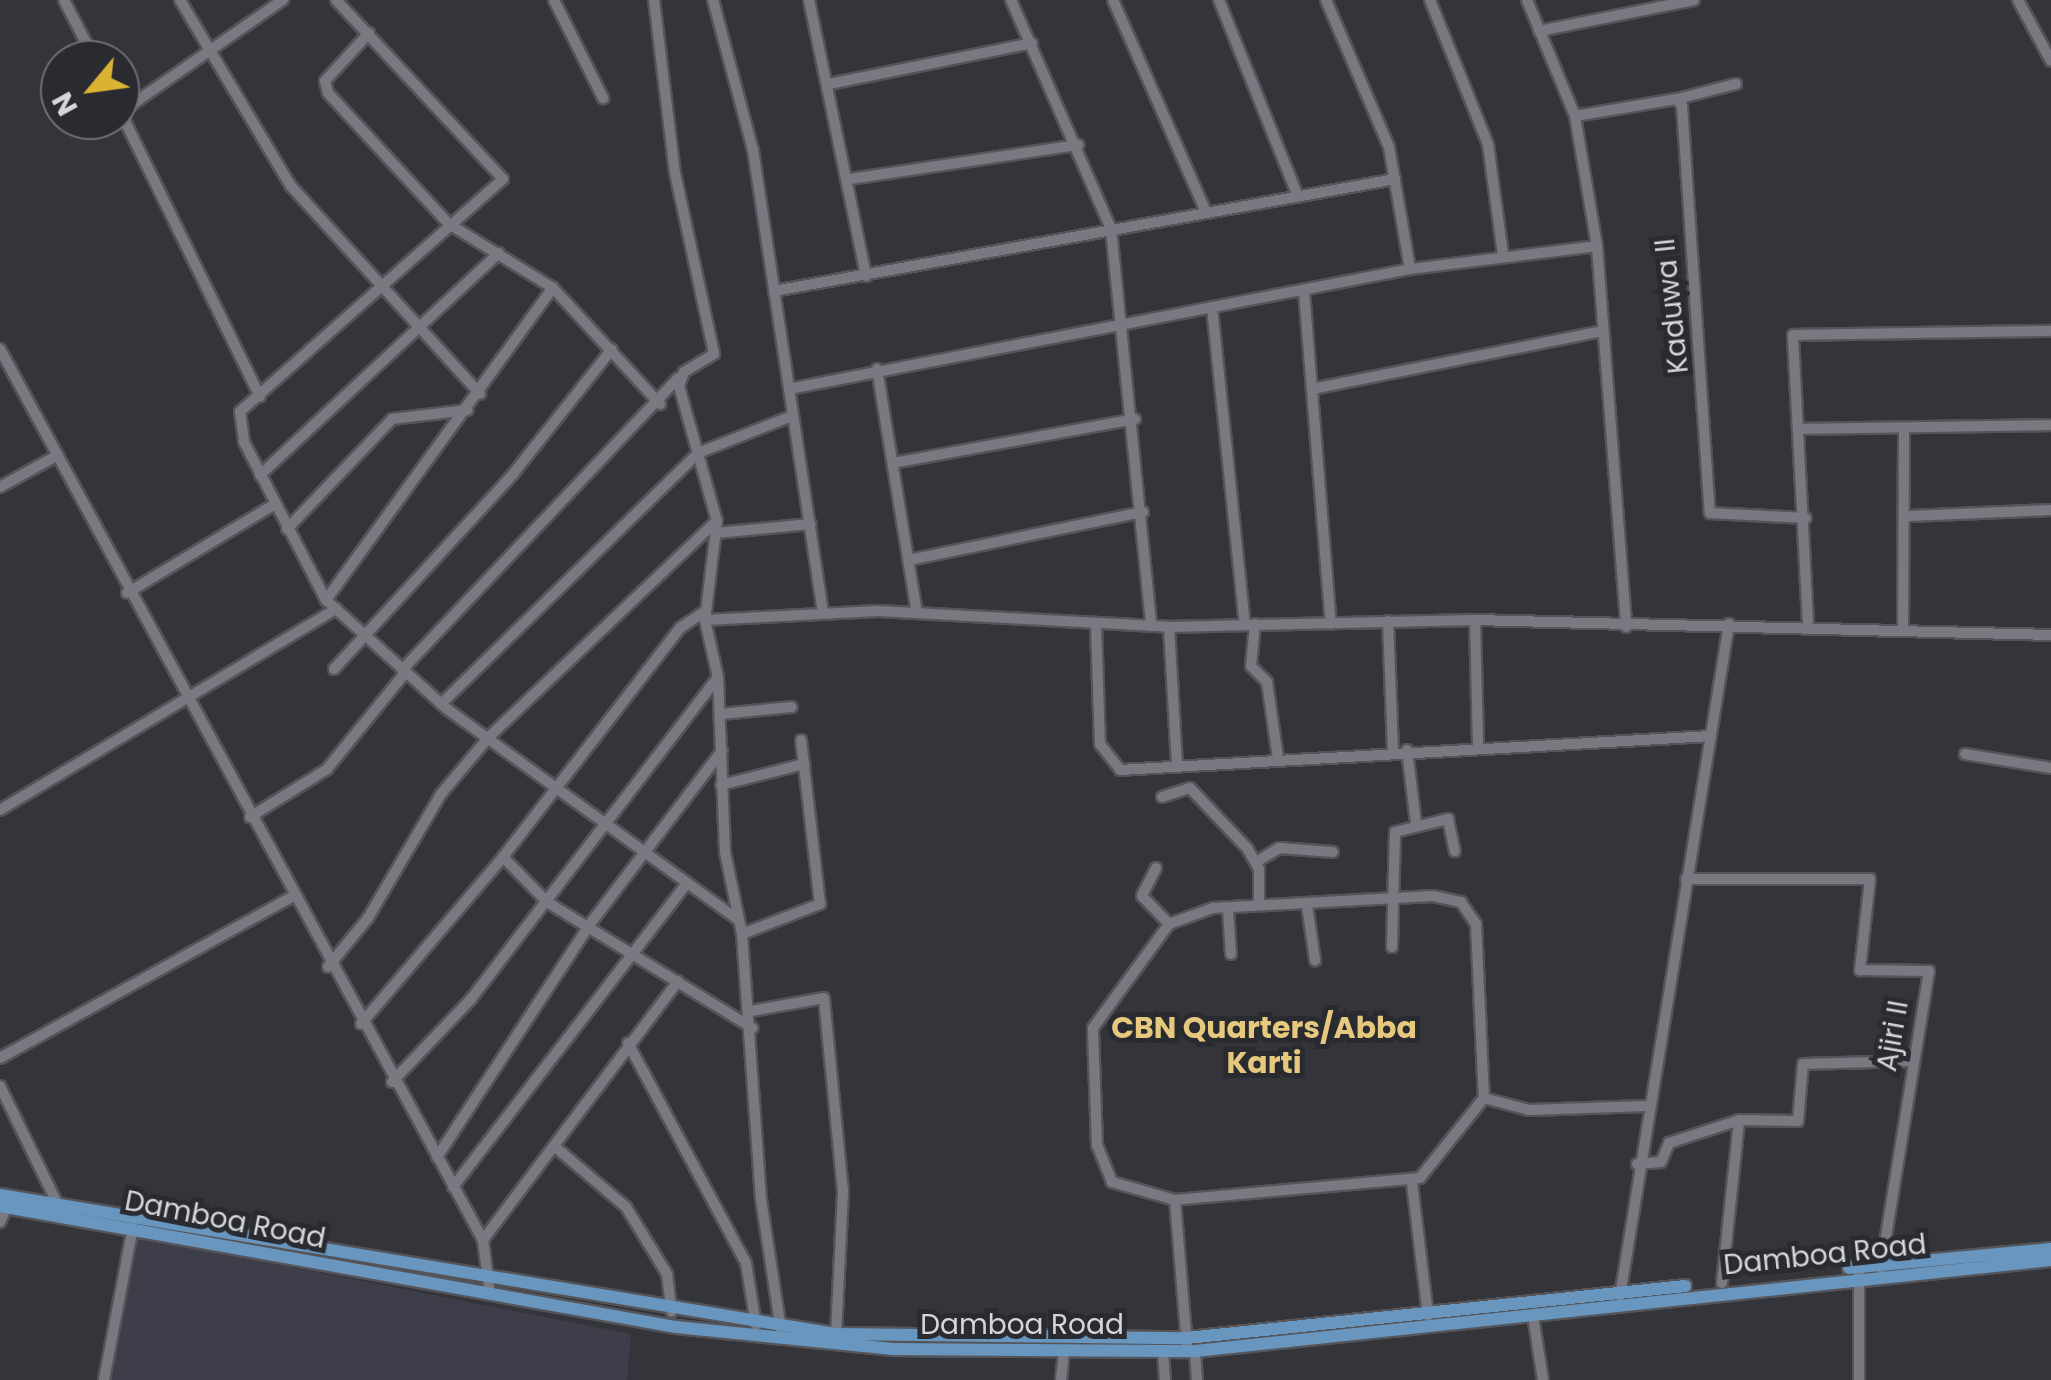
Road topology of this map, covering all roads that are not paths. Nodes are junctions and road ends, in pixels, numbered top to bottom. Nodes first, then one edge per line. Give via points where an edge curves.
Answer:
1 (64, 0) edge
2 (180, 0) edge
3 (283, 0) edge
4 (336, 0) edge
5 (554, 0) edge
6 (654, 0) edge
7 (714, 0) edge
8 (810, 0) edge
9 (1011, 0) edge
10 (1113, 0) edge
11 (1219, 0) edge
12 (1326, 0) edge
13 (1430, 0) edge
14 (1527, 0) edge
15 (1694, 0) edge
16 (2018, 0) edge
17 (1668, 3) edge
18 (1539, 31) junction
19 (369, 33) junction
20 (85, 40) edge
21 (1032, 43) junction
22 (205, 49) junction
23 (2051, 61) edge
24 (830, 84) junction
25 (1736, 84) dead end
26 (140, 97) edge
27 (603, 98) dead end
28 (1677, 99) junction
29 (1575, 116) junction
30 (134, 140) edge
31 (1078, 144) junction
32 (850, 179) junction
33 (1395, 179) junction
34 (1298, 197) junction
35 (1206, 212) junction
36 (454, 228) junction
37 (1110, 229) junction
38 (1597, 246) junction
39 (499, 253) junction
40 (1503, 255) junction
41 (1410, 269) junction
42 (866, 276) junction
43 (554, 288) junction
44 (1304, 291) junction
45 (384, 292) junction
46 (774, 292) junction
47 (1212, 307) junction
48 (1124, 323) junction
49 (420, 330) junction
50 (2051, 331) edge
51 (1604, 332) junction
52 (0, 349) edge
53 (612, 349) junction
54 (878, 368) junction
55 (679, 377) junction
56 (1317, 388) junction
57 (788, 389) junction
58 (480, 394) junction
59 (260, 397) junction
60 (660, 404) junction
61 (467, 410) junction
62 (792, 416) junction
63 (1136, 418) junction
64 (2051, 424) edge
65 (1801, 428) junction
66 (1904, 430) junction
67 (698, 453) junction
68 (58, 455) junction
69 (894, 463) junction
70 (260, 475) junction
71 (0, 487) edge
72 (275, 504) junction
73 (2051, 510) edge
74 (1143, 512) junction
75 (1910, 516) junction
76 (1806, 518) junction
77 (810, 524) junction
78 (716, 527) junction
79 (288, 529) junction
80 (909, 560) junction
81 (127, 592) junction
82 (326, 600) junction
83 (336, 610) junction
84 (823, 612) junction
85 (918, 612) junction
86 (704, 616) junction
87 (1476, 620) junction
88 (1388, 621) junction
89 (1808, 623) junction
90 (1250, 624) junction
91 (1331, 624) junction
92 (1729, 624) junction
93 (1096, 625) junction
94 (1151, 626) junction
95 (1169, 627) junction
96 (1626, 627) junction
97 (1903, 628) junction
98 (2051, 635) edge
99 (368, 638) junction
100 (334, 669) dead end
101 (404, 671) junction
102 (718, 677) junction
103 (188, 704) junction
104 (441, 704) junction
105 (792, 707) dead end
106 (721, 714) junction
107 (1711, 736) junction
108 (489, 737) junction
109 (801, 740) dead end
110 (1478, 748) junction
111 (722, 750) junction
112 (1407, 750) junction
113 (1393, 751) junction
114 (1965, 754) dead end
115 (1278, 758) junction
116 (804, 764) junction
117 (1177, 766) junction
118 (2051, 768) edge
119 (722, 785) junction
120 (559, 788) junction
121 (1162, 797) dead end
122 (0, 810) edge
123 (250, 817) junction
124 (606, 822) junction
125 (1416, 823) junction
126 (1455, 851) dead end
127 (1333, 852) dead end
128 (648, 854) junction
129 (503, 857) junction
130 (1256, 862) junction
131 (1156, 868) dead end
132 (1686, 878) junction
133 (686, 884) junction
134 (292, 897) junction
135 (1390, 901) junction
136 (547, 902) junction
137 (1258, 905) junction
138 (1306, 905) junction
139 (1228, 910) junction
140 (740, 920) junction
141 (590, 924) junction
142 (1169, 924) junction
143 (742, 934) junction
144 (1392, 947) dead end
145 (632, 954) junction
146 (1231, 954) dead end
147 (1315, 960) dead end
148 (328, 967) junction
149 (678, 981) junction
150 (750, 1011) junction
151 (361, 1024) junction
152 (753, 1028) junction
153 (628, 1043) junction
154 (0, 1058) edge
155 (1912, 1061) junction
156 (392, 1082) junction
157 (0, 1086) edge
158 (1484, 1098) junction
159 (1646, 1106) junction
160 (1738, 1120) junction
161 (554, 1146) junction
162 (437, 1158) junction
163 (1637, 1164) junction
164 (1412, 1182) junction
165 (453, 1187) junction
166 (1175, 1200) junction
167 (2, 1202) edge
168 (57, 1202) junction
169 (0, 1222) edge
170 (133, 1228) junction
171 (171, 1228) junction
172 (483, 1240) junction
173 (2051, 1249) edge
174 (372, 1258) junction
175 (2051, 1260) edge
176 (1881, 1269) junction
177 (1859, 1271) junction
178 (371, 1272) junction
179 (1722, 1283) junction
180 (490, 1287) junction
181 (1620, 1297) junction
182 (672, 1313) junction
183 (1533, 1316) junction
184 (1428, 1320) junction
185 (756, 1326) junction
186 (781, 1329) junction
187 (836, 1334) junction
188 (1190, 1346) junction
189 (1164, 1350) junction
190 (1064, 1352) junction
191 (104, 1380) edge
192 (1060, 1380) edge
193 (1165, 1380) edge
194 (1198, 1380) edge
195 (1543, 1380) edge
196 (1860, 1380) edge

1 - 20 street
2 - 22 street
3 - 22 street
4 - 19 street
5 - 27 street
6 - 55 street via 675,172 714,354
7 - 46 street via 753,150
8 - 24 street
9 - 21 street
10 - 35 street
11 - 34 street
12 - 33 street
13 - 40 street via 1488,144
14 - 18 street
15 - 17 street
16 - 23 street
17 - 18 street
18 - 29 street
19 - 36 street via 324,87
19 - 36 street via 501,170 503,179
21 - 24 street
21 - 31 street
22 - 26 street
22 - 45 street via 291,186
24 - 32 street
25 - 28 street
28 - 29 street
28 - 76 street, Kaduwa II via 1710,513
29 - 38 street
30 - 59 street
31 - 32 street
31 - 37 street
32 - 42 street
33 - 34 street
33 - 41 street
34 - 35 street
35 - 37 street
36 - 39 street
36 - 45 street
37 - 42 street
37 - 48 street
38 - 40 street
38 - 51 street
39 - 43 street
39 - 49 street
40 - 41 street
41 - 44 street
42 - 46 street
43 - 53 street
43 - 58 street
44 - 47 street
44 - 56 street
45 - 49 street
45 - 59 street
46 - 57 street
47 - 48 street
47 - 90 street
48 - 54 street
48 - 63 street
49 - 58 street
49 - 70 street
50 - 65 street via 1793,336
51 - 56 street
51 - 96 street
52 - 68 street
53 - 60 street
53 - 99 street
54 - 57 street
54 - 69 street
55 - 60 street
55 - 67 street
56 - 91 street
57 - 62 street
58 - 61 street
59 - 70 street via 236,423
60 - 101 street
61 - 79 street via 392,419
61 - 82 street
62 - 67 street
62 - 77 street
63 - 69 street
63 - 74 street
64 - 66 street
65 - 66 street
65 - 76 street
66 - 75 street
67 - 78 street
67 - 104 street
68 - 71 street
68 - 81 street
69 - 80 street
70 - 72 street
72 - 79 street
72 - 81 street
73 - 75 street
74 - 80 street
74 - 94 street
75 - 97 street
76 - 89 street
77 - 78 street
77 - 84 street
78 - 86 street
78 - 108 street
79 - 82 street
80 - 85 street
81 - 103 street
82 - 83 street
83 - 99 street
83 - 103 street
84 - 85 street
84 - 86 street
85 - 93 street
86 - 102 street
86 - 120 street via 680,628
87 - 88 street
87 - 96 street
87 - 110 street
88 - 91 street
88 - 113 street
89 - 92 street
89 - 97 street
90 - 91 street
90 - 95 street
90 - 115 street via 1251,666 1267,682
92 - 96 street
92 - 107 street
93 - 94 street
93 - 117 street via 1103,757 1120,770
94 - 95 street
95 - 117 street
97 - 98 street
99 - 100 street
99 - 101 street
101 - 104 street
101 - 123 street via 327,769
102 - 106 street
102 - 124 street
103 - 122 street
103 - 123 street
104 - 108 street
105 - 106 street
106 - 111 street
107 - 110 street
107 - 132 street
108 - 120 street
108 - 148 street via 440,794 368,918
109 - 116 street
110 - 112 street
111 - 119 street
111 - 128 street
112 - 113 street
112 - 125 street
113 - 115 street
114 - 118 street
115 - 117 street
116 - 119 street
116 - 143 street via 820,904
119 - 140 street
120 - 124 street
120 - 129 street
121 - 130 street via 1190,788
123 - 134 street
124 - 128 street
124 - 136 street
125 - 126 street via 1448,820
125 - 135 street via 1390,845
127 - 130 street via 1279,848
128 - 133 street
128 - 141 street
129 - 136 street
129 - 151 street
130 - 137 street
131 - 142 street via 1142,896
132 - 155 street, Ajiri II via 1870,879 1860,970 1928,971
132 - 159 street
133 - 140 street
133 - 145 street
134 - 148 street
134 - 154 street
135 - 138 street
135 - 144 street
135 - 158 street via 1433,896 1468,907 1481,962
136 - 141 street
136 - 156 street
137 - 138 street
137 - 139 street
138 - 147 street
139 - 142 street via 1192,911
139 - 146 street
140 - 143 street
141 - 145 street
141 - 162 street
142 - 166 street via 1104,1002 1092,1050 1102,1168 1130,1193
143 - 150 street
145 - 149 street
145 - 165 street
148 - 151 street
149 - 152 street
149 - 153 street
150 - 152 street
150 - 187 street via 824,998 843,1192
151 - 156 street
152 - 186 street via 761,1199
153 - 161 street
153 - 185 street via 746,1263
155 - 160 street via 1803,1064 1798,1120
155 - 176 street, Ajiri II
156 - 162 street
157 - 168 street
158 - 159 street via 1529,1110
158 - 164 street
159 - 163 street
160 - 163 street via 1669,1143 1661,1162
160 - 179 street
161 - 172 street
161 - 182 street via 626,1207 667,1274
162 - 165 street
163 - 181 street
164 - 166 street
164 - 184 street
165 - 172 street
166 - 188 street
167 - 168 main road, Damboa Road
167 - 169 street
167 - 170 main road, Damboa Road
168 - 171 main road, Damboa Road
170 - 171 main road, Damboa Road
170 - 191 street
171 - 174 main road, Damboa Road
171 - 178 main road, Damboa Road
172 - 180 street
173 - 176 main road, Damboa Road
174 - 178 main road
174 - 180 main road, Damboa Road
175 - 176 main road, Damboa Road
176 - 177 main road, Damboa Road
177 - 179 main road, Damboa Road
177 - 181 main road, Damboa Road
177 - 196 street
178 - 180 main road, Damboa Road
179 - 181 main road, Damboa Road
180 - 182 main road, Damboa Road
180 - 190 main road, Damboa Road via 783,1340
181 - 183 main road, Damboa Road
181 - 184 main road, Damboa Road
182 - 185 main road, Damboa Road
183 - 184 main road, Damboa Road
183 - 195 street
184 - 188 main road, Damboa Road
185 - 186 main road, Damboa Road
186 - 187 main road, Damboa Road
187 - 188 main road, Damboa Road
188 - 189 main road, Damboa Road
188 - 194 street
189 - 190 main road, Damboa Road
189 - 193 street
190 - 192 street

